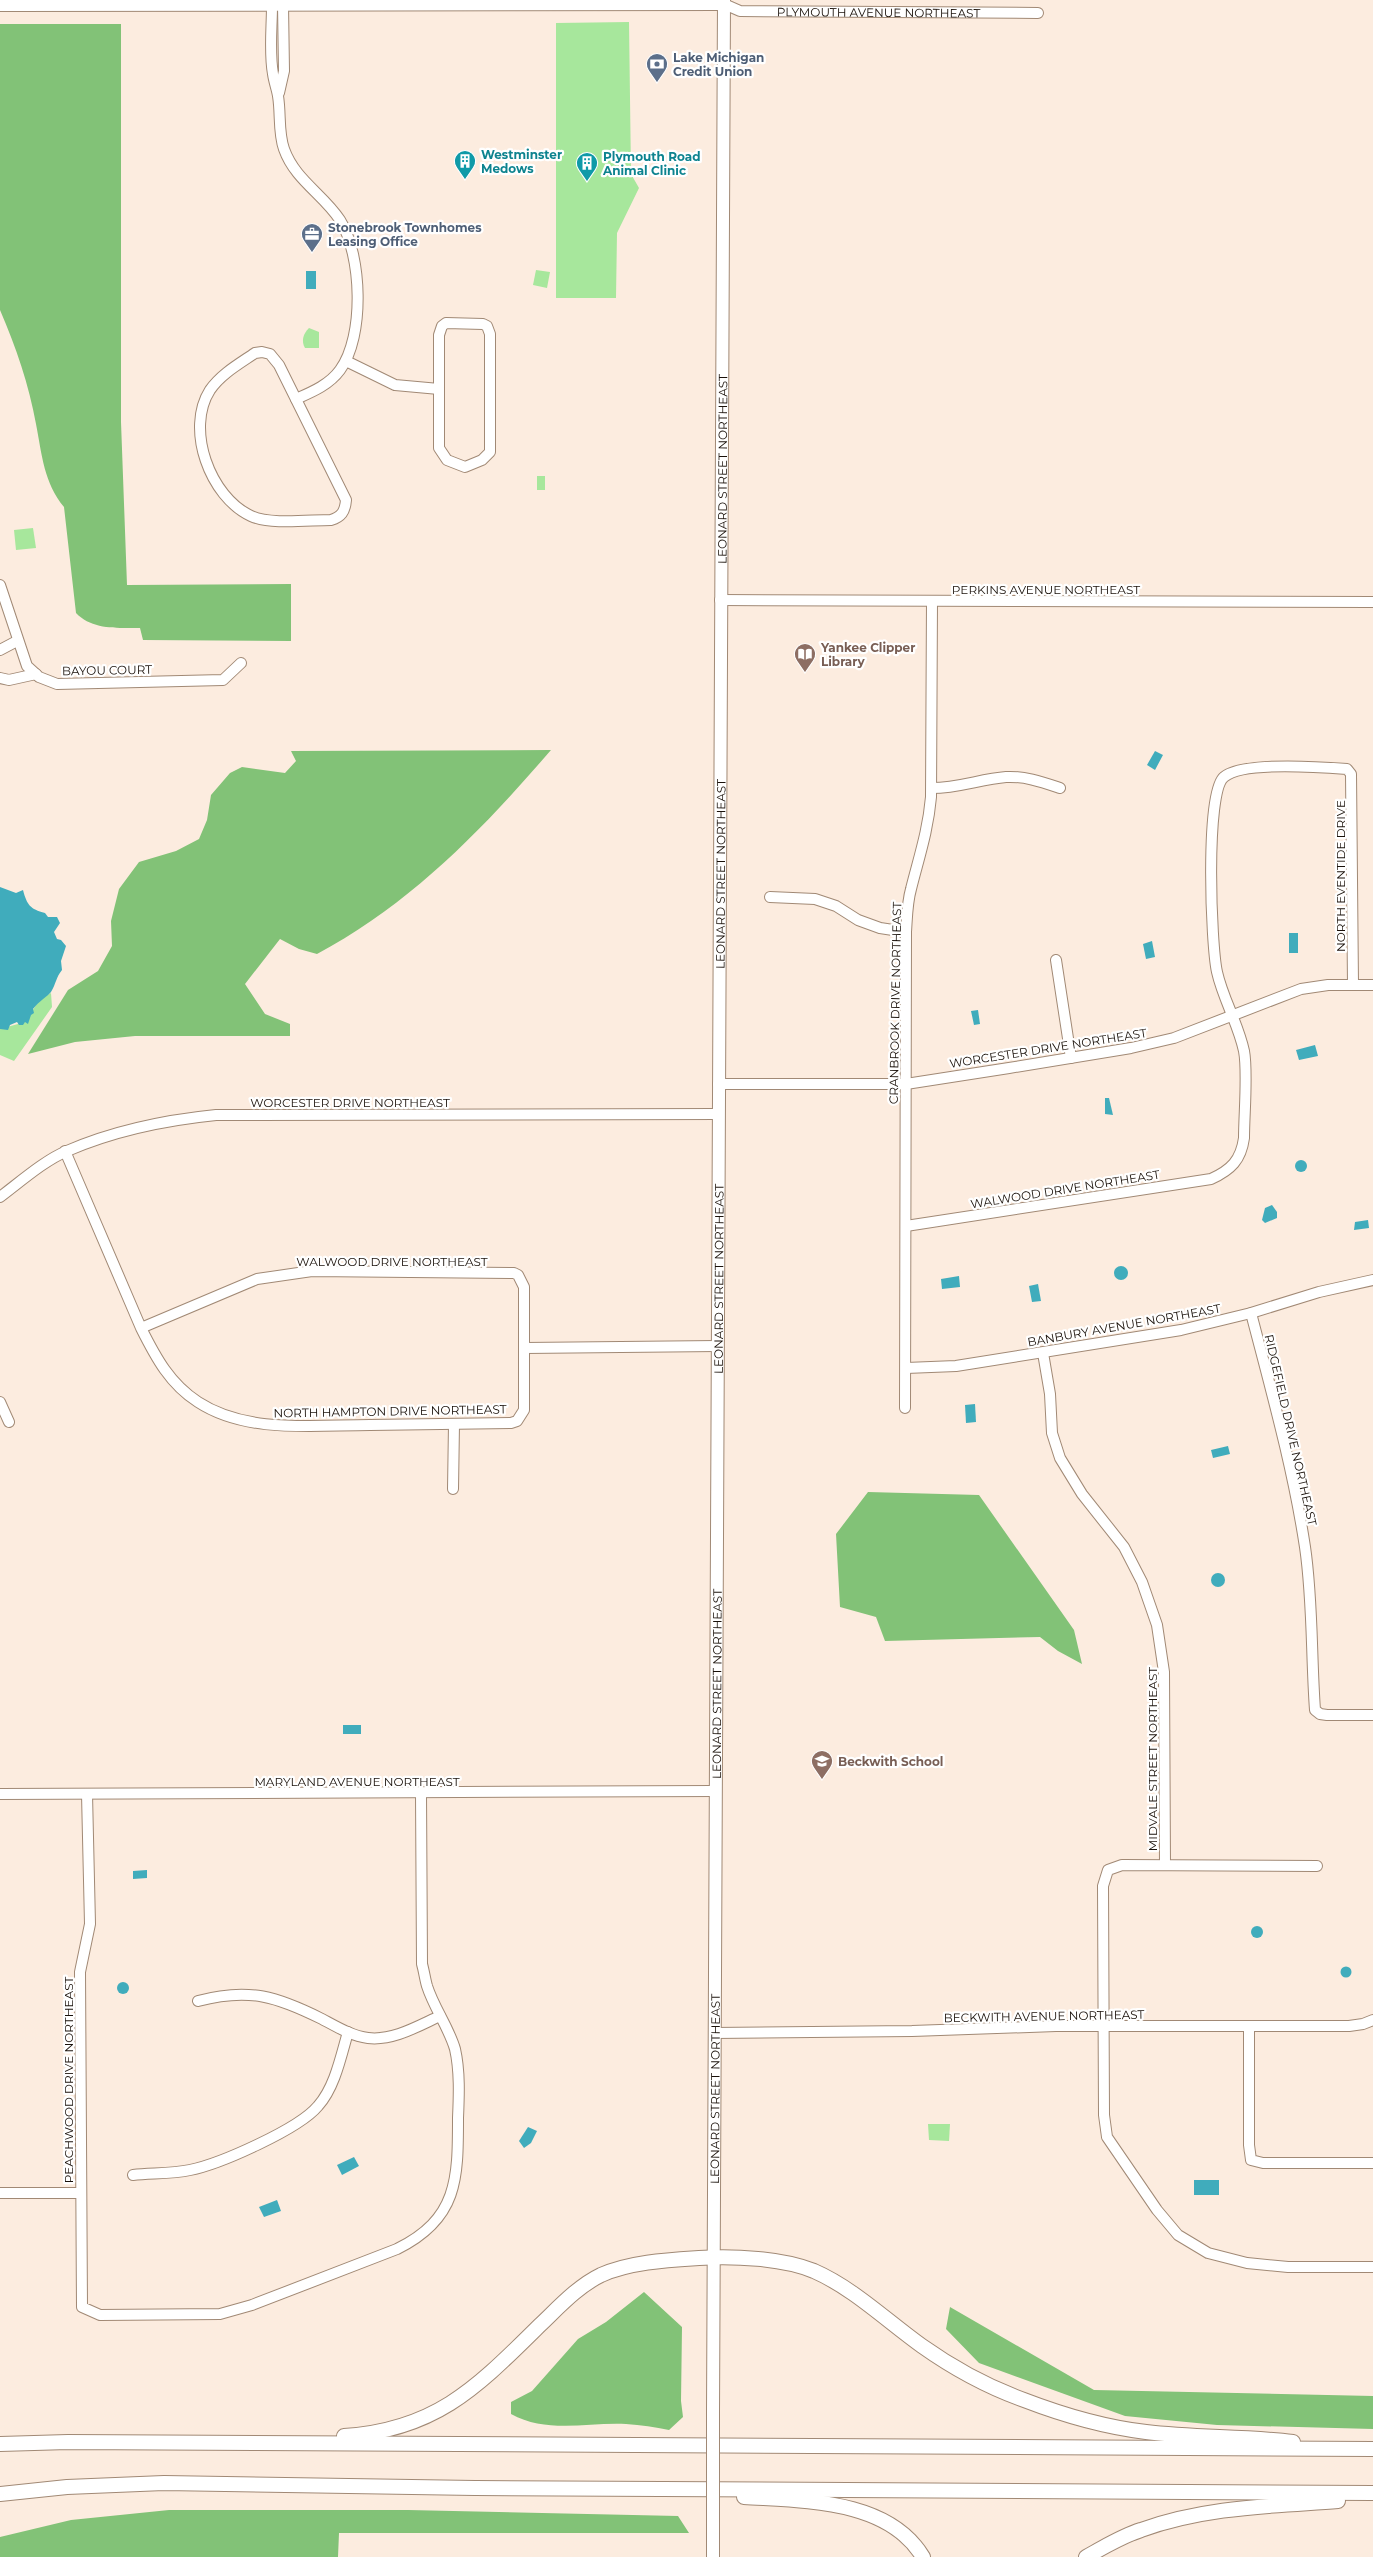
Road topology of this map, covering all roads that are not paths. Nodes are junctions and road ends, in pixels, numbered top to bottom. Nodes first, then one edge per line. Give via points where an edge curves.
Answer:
1 (724, 2) edge
2 (0, 5) edge
3 (278, 6) junction
4 (1038, 13) dead end
5 (346, 361) junction
6 (439, 390) junction
7 (296, 399) junction
8 (0, 585) edge
9 (720, 600) junction
10 (932, 601) junction
11 (1373, 602) edge
12 (17, 641) junction
13 (0, 650) edge
14 (241, 663) dead end
15 (36, 674) junction
16 (0, 678) edge
17 (932, 788) junction
18 (1060, 788) dead end
19 (770, 897) dead end
20 (906, 932) junction
21 (1056, 960) dead end
22 (1353, 985) junction
23 (1373, 985) edge
24 (1232, 1016) junction
25 (1071, 1058) junction
26 (718, 1084) junction
27 (906, 1084) junction
28 (718, 1114) junction
29 (66, 1151) junction
30 (0, 1197) edge
31 (906, 1226) junction
32 (1373, 1280) edge
33 (1251, 1313) junction
34 (141, 1328) junction
35 (718, 1346) junction
36 (525, 1348) junction
37 (1043, 1352) junction
38 (906, 1368) junction
39 (0, 1402) edge
40 (905, 1408) dead end
41 (8, 1422) dead end
42 (454, 1424) junction
43 (453, 1489) dead end
44 (1373, 1715) edge
45 (715, 1791) junction
46 (0, 1794) edge
47 (87, 1794) junction
48 (421, 1794) junction
49 (1166, 1865) junction
50 (1318, 1866) dead end
51 (198, 2001) dead end
52 (440, 2016) junction
53 (1373, 2020) edge
54 (1104, 2026) junction
55 (1249, 2027) junction
56 (348, 2032) junction
57 (714, 2033) junction
58 (1373, 2163) edge
59 (133, 2175) dead end
60 (0, 2193) edge
61 (81, 2193) junction
62 (714, 2258) junction
63 (1373, 2267) edge
64 (0, 2436) edge
65 (68, 2442) junction
66 (236, 2443) junction
67 (0, 2444) edge
68 (1342, 2449) junction
69 (1373, 2449) edge
70 (641, 2488) junction
71 (1373, 2493) edge
72 (0, 2494) edge
73 (1373, 2498) edge
74 (713, 2557) edge
75 (923, 2557) edge
76 (1086, 2557) edge

1 - 3 main road, PLYMOUTH AVENUE NORTHEAST
1 - 4 street, PLYMOUTH AVENUE NORTHEAST via 740,11
1 - 9 main road, LEONARD STREET NORTHEAST
2 - 3 main road, PLYMOUTH AVENUE NORTHEAST
3 - 5 street via 272,73 288,158 296,174 332,209 353,250 358,281 353,336
5 - 6 street via 395,385
5 - 7 street via 326,384
6 - 6 street via 439,335 442,326 452,322 487,326 490,334 490,448 486,458 465,467 443,457 439,448
7 - 7 street via 346,500 343,513 331,520 280,520 252,516 234,506 217,483 205,458 201,417 209,391 226,373 255,353 270,354 276,358
8 - 12 street
9 - 10 street, PERKINS AVENUE NORTHEAST
9 - 26 main road, LEONARD STREET NORTHEAST
10 - 11 street, PERKINS AVENUE NORTHEAST
10 - 17 street, CRANBROOK DRIVE NORTHEAST
12 - 13 street
12 - 15 street via 27,666
14 - 15 street, BAYOU COURT via 223,680 57,684
15 - 16 street via 9,680
17 - 18 street via 1010,777
17 - 20 street, CRANBROOK DRIVE NORTHEAST via 929,821 911,888
19 - 20 street via 817,900 880,928
20 - 27 street, CRANBROOK DRIVE NORTHEAST
21 - 25 street
22 - 23 street, WORCESTER DRIVE NORTHEAST
22 - 24 street, WORCESTER DRIVE NORTHEAST via 1301,989
22 - 24 street, NORTH EVENTIDE DRIVE via 1353,780 1347,769 1253,767 1234,770 1222,778 1212,821 1212,926 1216,970
24 - 25 street, WORCESTER DRIVE NORTHEAST via 1150,1044
24 - 31 street, WALWOOD DRIVE NORTHEAST via 1244,1053 1244,1138 1240,1155 1226,1172 1211,1179
25 - 27 street, WORCESTER DRIVE NORTHEAST
26 - 27 street, WORCESTER DRIVE NORTHEAST
26 - 28 main road, LEONARD STREET NORTHEAST
27 - 31 street, CRANBROOK DRIVE NORTHEAST
28 - 29 street, WORCESTER DRIVE NORTHEAST via 216,1115 140,1128
28 - 35 main road, LEONARD STREET NORTHEAST
29 - 30 street, WORCESTER DRIVE NORTHEAST
29 - 34 street, NORTH HAMPTON DRIVE NORTHEAST
31 - 38 street, CRANBROOK DRIVE NORTHEAST
32 - 33 street, BANBURY AVENUE NORTHEAST via 1319,1292
33 - 37 street, BANBURY AVENUE NORTHEAST via 1181,1330
33 - 44 street, RIDGEFIELD DRIVE NORTHEAST via 1291,1472 1305,1546 1312,1618 1315,1710 1320,1714
34 - 36 street, WALWOOD DRIVE NORTHEAST via 250,1281 277,1275 312,1271 514,1273 524,1287
34 - 42 street, NORTH HAMPTON DRIVE NORTHEAST via 162,1369 174,1384 211,1410 240,1419 278,1425
35 - 36 street
35 - 45 main road, LEONARD STREET NORTHEAST
36 - 42 street, NORTH HAMPTON DRIVE NORTHEAST via 524,1410 517,1421
37 - 38 street, BANBURY AVENUE NORTHEAST via 956,1366
37 - 49 street, MIDVALE STREET NORTHEAST via 1052,1433 1060,1458 1082,1494 1124,1546 1142,1582 1157,1625 1164,1672
38 - 40 street, CRANBROOK DRIVE NORTHEAST
39 - 41 street
42 - 43 street
45 - 48 street, MARYLAND AVENUE NORTHEAST
45 - 57 main road, LEONARD STREET NORTHEAST
46 - 47 street, MARYLAND AVENUE NORTHEAST
47 - 48 street, MARYLAND AVENUE NORTHEAST
47 - 61 street, PEACHWOOD DRIVE NORTHEAST via 90,1924 80,1972
48 - 52 street via 422,1964 427,1987
49 - 50 street
49 - 54 street via 1122,1866 1108,1870 1103,1886
51 - 56 street via 241,1995 267,1996 288,2002
52 - 56 street via 386,2038 368,2038
52 - 61 street, PEACHWOOD DRIVE NORTHEAST via 455,2049 457,2173 449,2199 437,2221 419,2238 252,2305 220,2314 100,2315 82,2307
53 - 55 street, BECKWITH AVENUE NORTHEAST via 1349,2026
54 - 55 street, BECKWITH AVENUE NORTHEAST
54 - 57 street, BECKWITH AVENUE NORTHEAST via 912,2032
54 - 63 street via 1107,2137 1178,2236 1208,2253 1247,2264
55 - 58 street via 1251,2160 1263,2163
56 - 59 street via 333,2079 319,2106 295,2126 191,2170
57 - 62 main road, LEONARD STREET NORTHEAST
60 - 61 street
62 - 66 highway via 636,2266 609,2272 590,2281 475,2388 424,2418 362,2434
62 - 68 highway via 785,2262 816,2272 949,2364 1003,2392 1066,2415 1145,2432 1290,2441
62 - 74 main road, LEONARD STREET NORTHEAST, bridge
64 - 65 highway
65 - 66 highway
65 - 67 highway
66 - 68 highway
68 - 69 highway
70 - 71 highway
70 - 72 highway via 164,2483
70 - 75 highway via 843,2506 876,2515 888,2522 903,2533
73 - 76 highway via 1223,2510 1173,2520 1140,2530

